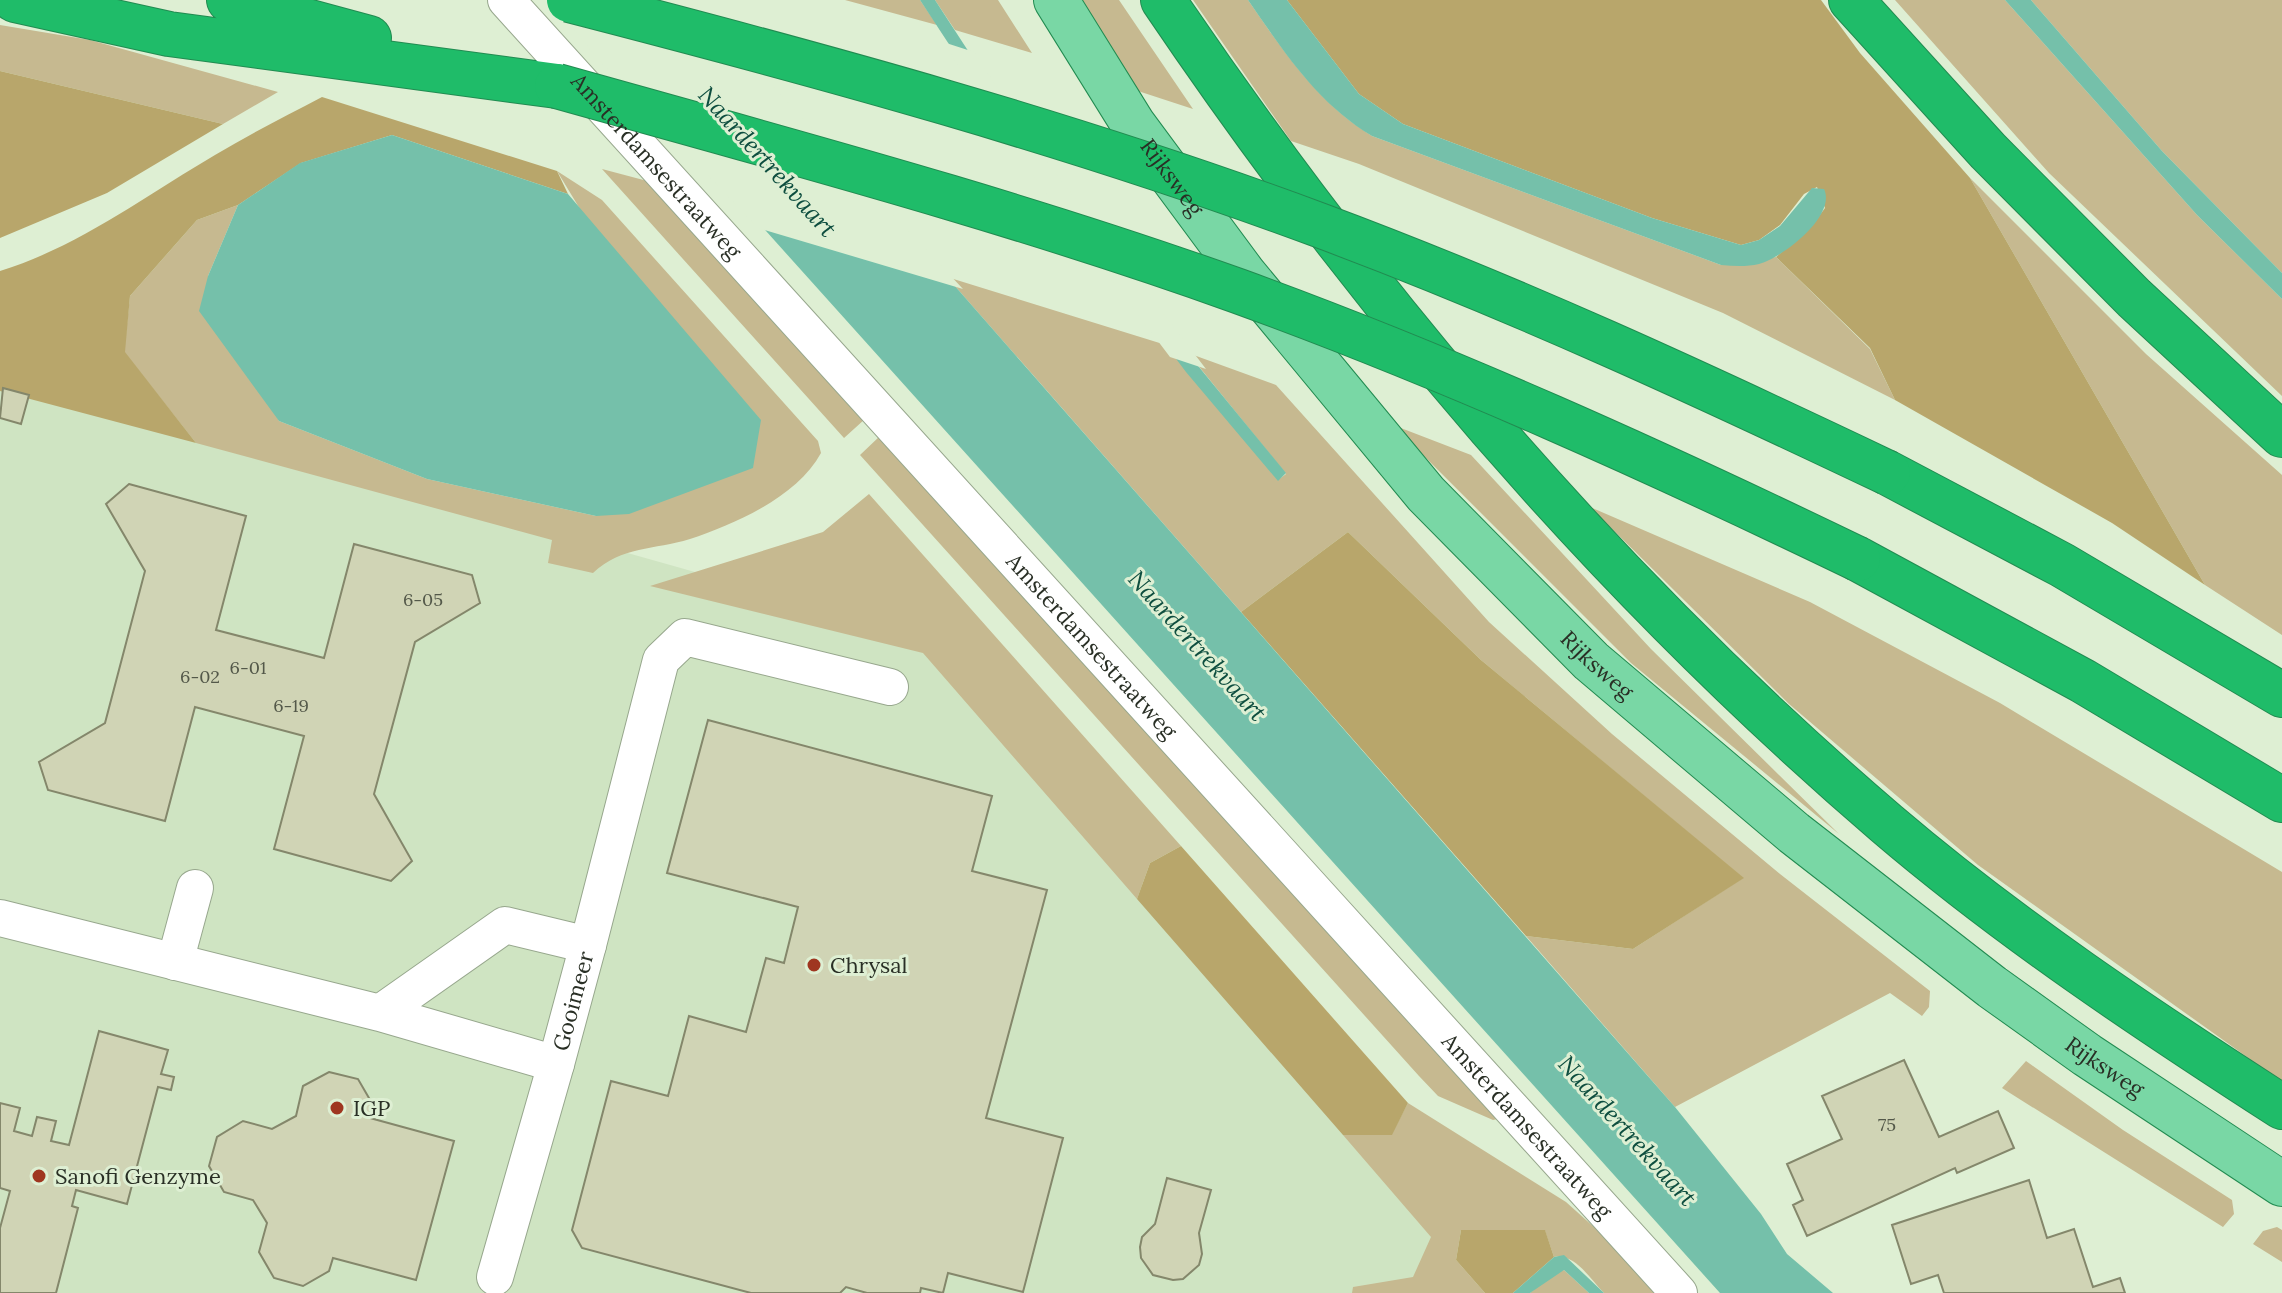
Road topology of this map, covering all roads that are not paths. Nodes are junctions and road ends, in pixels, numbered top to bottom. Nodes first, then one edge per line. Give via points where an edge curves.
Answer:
1 (15, 0) edge
2 (229, 0) edge
3 (506, 0) edge
4 (569, 0) edge
5 (1056, 0) edge
6 (1163, 0) edge
7 (1851, 0) edge
8 (557, 86) junction
9 (2282, 435) edge
10 (890, 687) dead end
11 (2282, 695) edge
12 (2282, 800) edge
13 (195, 888) dead end
14 (0, 918) edge
15 (588, 945) junction
16 (175, 962) junction
17 (380, 1013) junction
18 (556, 1064) junction
19 (2282, 1107) edge
20 (2282, 1184) edge
21 (495, 1277) dead end
22 (1679, 1293) edge

1 - 8 highway via 169,34
2 - 8 highway
3 - 22 street, Amsterdamsestraatweg
4 - 11 highway, bridge via 1102,149 1317,225 1612,344 1888,473 2062,565
5 - 20 main road, Rijksweg via 1133,124 1254,287 1426,494 1591,661 1794,833 1992,987
6 - 19 highway via 1242,114 1401,318 1520,463 1651,604 1805,751 1973,893
7 - 9 highway via 1988,151 2134,298
8 - 12 highway, bridge via 1133,255 1369,340 1587,432 1858,559 2083,681
10 - 15 street via 685,637 661,660
13 - 16 street
14 - 16 street, Gooimeer
15 - 17 street, Gooimeer via 505,925
15 - 18 street, Gooimeer
16 - 17 street, Gooimeer
17 - 18 street, Gooimeer
18 - 21 street

